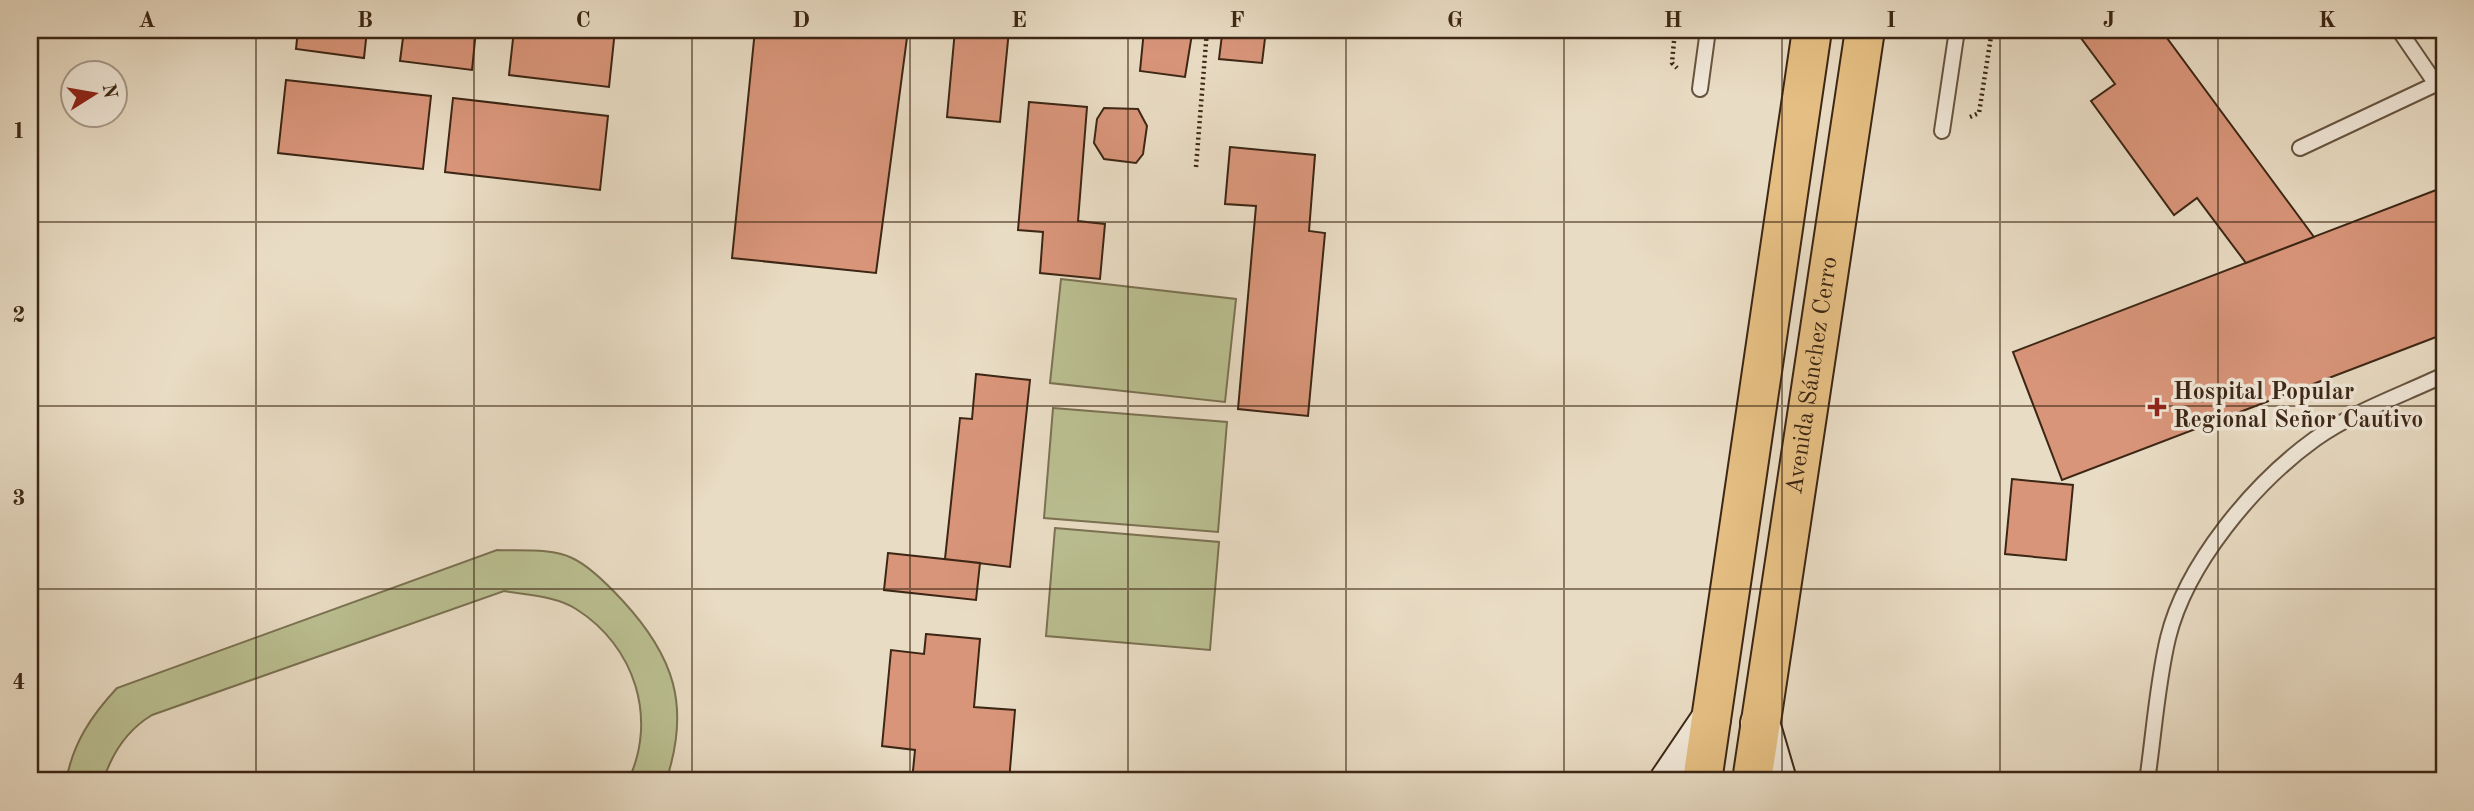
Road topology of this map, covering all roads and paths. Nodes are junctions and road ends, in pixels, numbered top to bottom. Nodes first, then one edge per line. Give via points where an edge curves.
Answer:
1 (1207, 30) edge
2 (1709, 30) edge
3 (1812, 30) edge
4 (1865, 30) edge
5 (1957, 30) edge
6 (1992, 30) edge
7 (2399, 30) edge
8 (2440, 82) edge
9 (1700, 89) dead end
10 (1945, 115) junction
11 (1942, 131) dead end
12 (2300, 148) dead end
13 (1196, 167) dead end
14 (2444, 375) edge
15 (1711, 719) junction
16 (1760, 723) junction
17 (1669, 781) edge
18 (1702, 781) edge
19 (1752, 781) edge
20 (1777, 781) edge
21 (2147, 781) edge

1 - 13 path
2 - 9 lane
3 - 15 highway, Avenida Sánchez Cerro
4 - 16 highway, Avenida Sánchez Cerro
5 - 10 lane
6 - 10 path via 1979,113 1968,118
7 - 8 lane
8 - 12 lane
10 - 11 lane
14 - 21 lane via 2317,438 2281,467 2207,553 2193,573 2168,637
15 - 17 main road, Avenida Sánchez Cerro
15 - 18 highway, Avenida Sánchez Cerro
16 - 19 highway, Avenida Sánchez Cerro
16 - 20 main road, Avenida Sánchez Cerro

